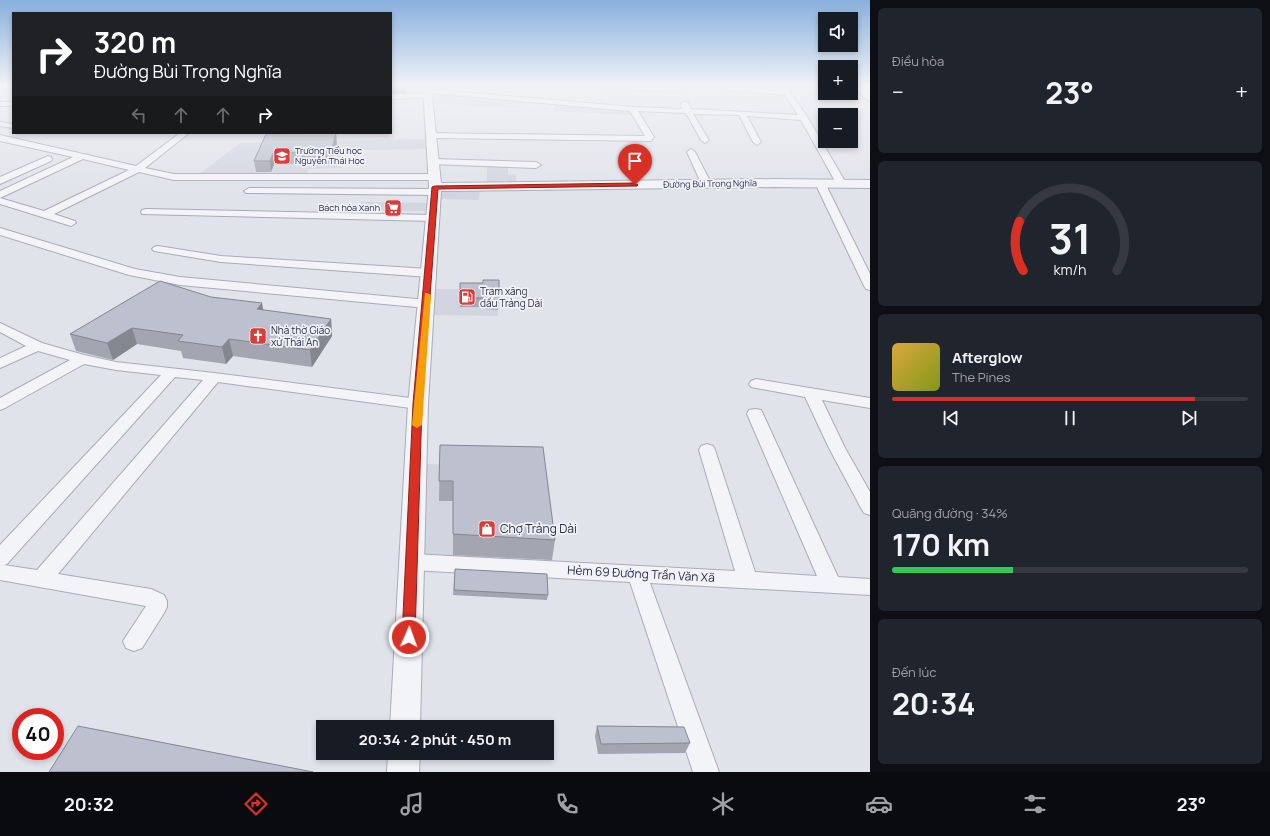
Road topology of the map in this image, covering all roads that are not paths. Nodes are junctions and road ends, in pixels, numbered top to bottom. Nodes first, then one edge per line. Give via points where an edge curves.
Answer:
1 (429, 122) edge
2 (640, 122) edge
3 (694, 122) edge
4 (747, 122) edge
5 (806, 122) edge
6 (0, 124) edge
7 (12, 126) edge
8 (12, 134) edge
9 (184, 134) edge
10 (430, 135) junction
11 (0, 138) edge
12 (705, 140) dead end
13 (757, 142) dead end
14 (691, 152) dead end
15 (83, 156) junction
16 (48, 159) dead end
17 (433, 162) junction
18 (536, 165) dead end
19 (138, 169) junction
20 (0, 181) edge
21 (820, 183) junction
22 (841, 183) junction
23 (870, 184) edge
24 (707, 185) junction
25 (435, 186) junction
26 (249, 191) dead end
27 (0, 194) edge
28 (0, 201) edge
29 (146, 212) dead end
30 (44, 215) junction
31 (433, 218) junction
32 (71, 224) dead end
33 (0, 231) edge
34 (158, 249) dead end
35 (429, 273) junction
36 (870, 286) edge
37 (427, 304) junction
38 (0, 327) edge
39 (37, 346) junction
40 (82, 359) junction
41 (0, 364) edge
42 (172, 372) junction
43 (214, 377) junction
44 (756, 384) dead end
45 (810, 393) junction
46 (870, 403) edge
47 (418, 404) junction
48 (0, 405) edge
49 (755, 414) dead end
50 (707, 450) dead end
51 (870, 508) edge
52 (0, 558) edge
53 (412, 562) junction
54 (0, 572) edge
55 (637, 574) junction
56 (41, 579) junction
57 (748, 581) junction
58 (832, 586) junction
59 (870, 587) edge
60 (134, 641) dead end
61 (405, 720) edge
62 (404, 760) edge
63 (404, 772) edge
64 (706, 772) edge

1 - 10 street
2 - 10 street via 650,137 648,139
3 - 12 street
4 - 13 street
5 - 22 street
6 - 7 street
8 - 11 street
9 - 19 street
10 - 17 street
11 - 15 street
14 - 24 street
15 - 19 street
15 - 27 street
16 - 20 street
17 - 18 street
17 - 25 street
19 - 25 street via 174,177
19 - 30 street
21 - 22 street, Đường Bùi Trọng Nghĩa
21 - 24 street, Đường Bùi Trọng Nghĩa
21 - 36 street
22 - 23 street, Đường Bùi Trọng Nghĩa
24 - 25 street, Đường Bùi Trọng Nghĩa
25 - 26 street
25 - 31 street
28 - 30 street
29 - 31 street
30 - 32 street
31 - 35 street
33 - 37 street via 133,272 162,278
34 - 35 street via 221,259
35 - 37 street
37 - 47 street
38 - 39 street
39 - 40 street
39 - 41 street
40 - 42 street via 116,366
40 - 48 street
42 - 43 street
42 - 52 street
43 - 47 street
43 - 56 street
44 - 45 street
45 - 46 street
45 - 51 street
47 - 53 street
49 - 58 street
50 - 57 street
53 - 55 street, Hẻm 69 Đường Trần Văn Xã
53 - 61 street
54 - 56 street
55 - 57 street, Hẻm 69 Đường Trần Văn Xã
55 - 64 street
56 - 60 street via 151,598 157,602 157,607
57 - 58 street, Hẻm 69 Đường Trần Văn Xã
58 - 59 street, Hẻm 69 Đường Trần Văn Xã
62 - 63 street

